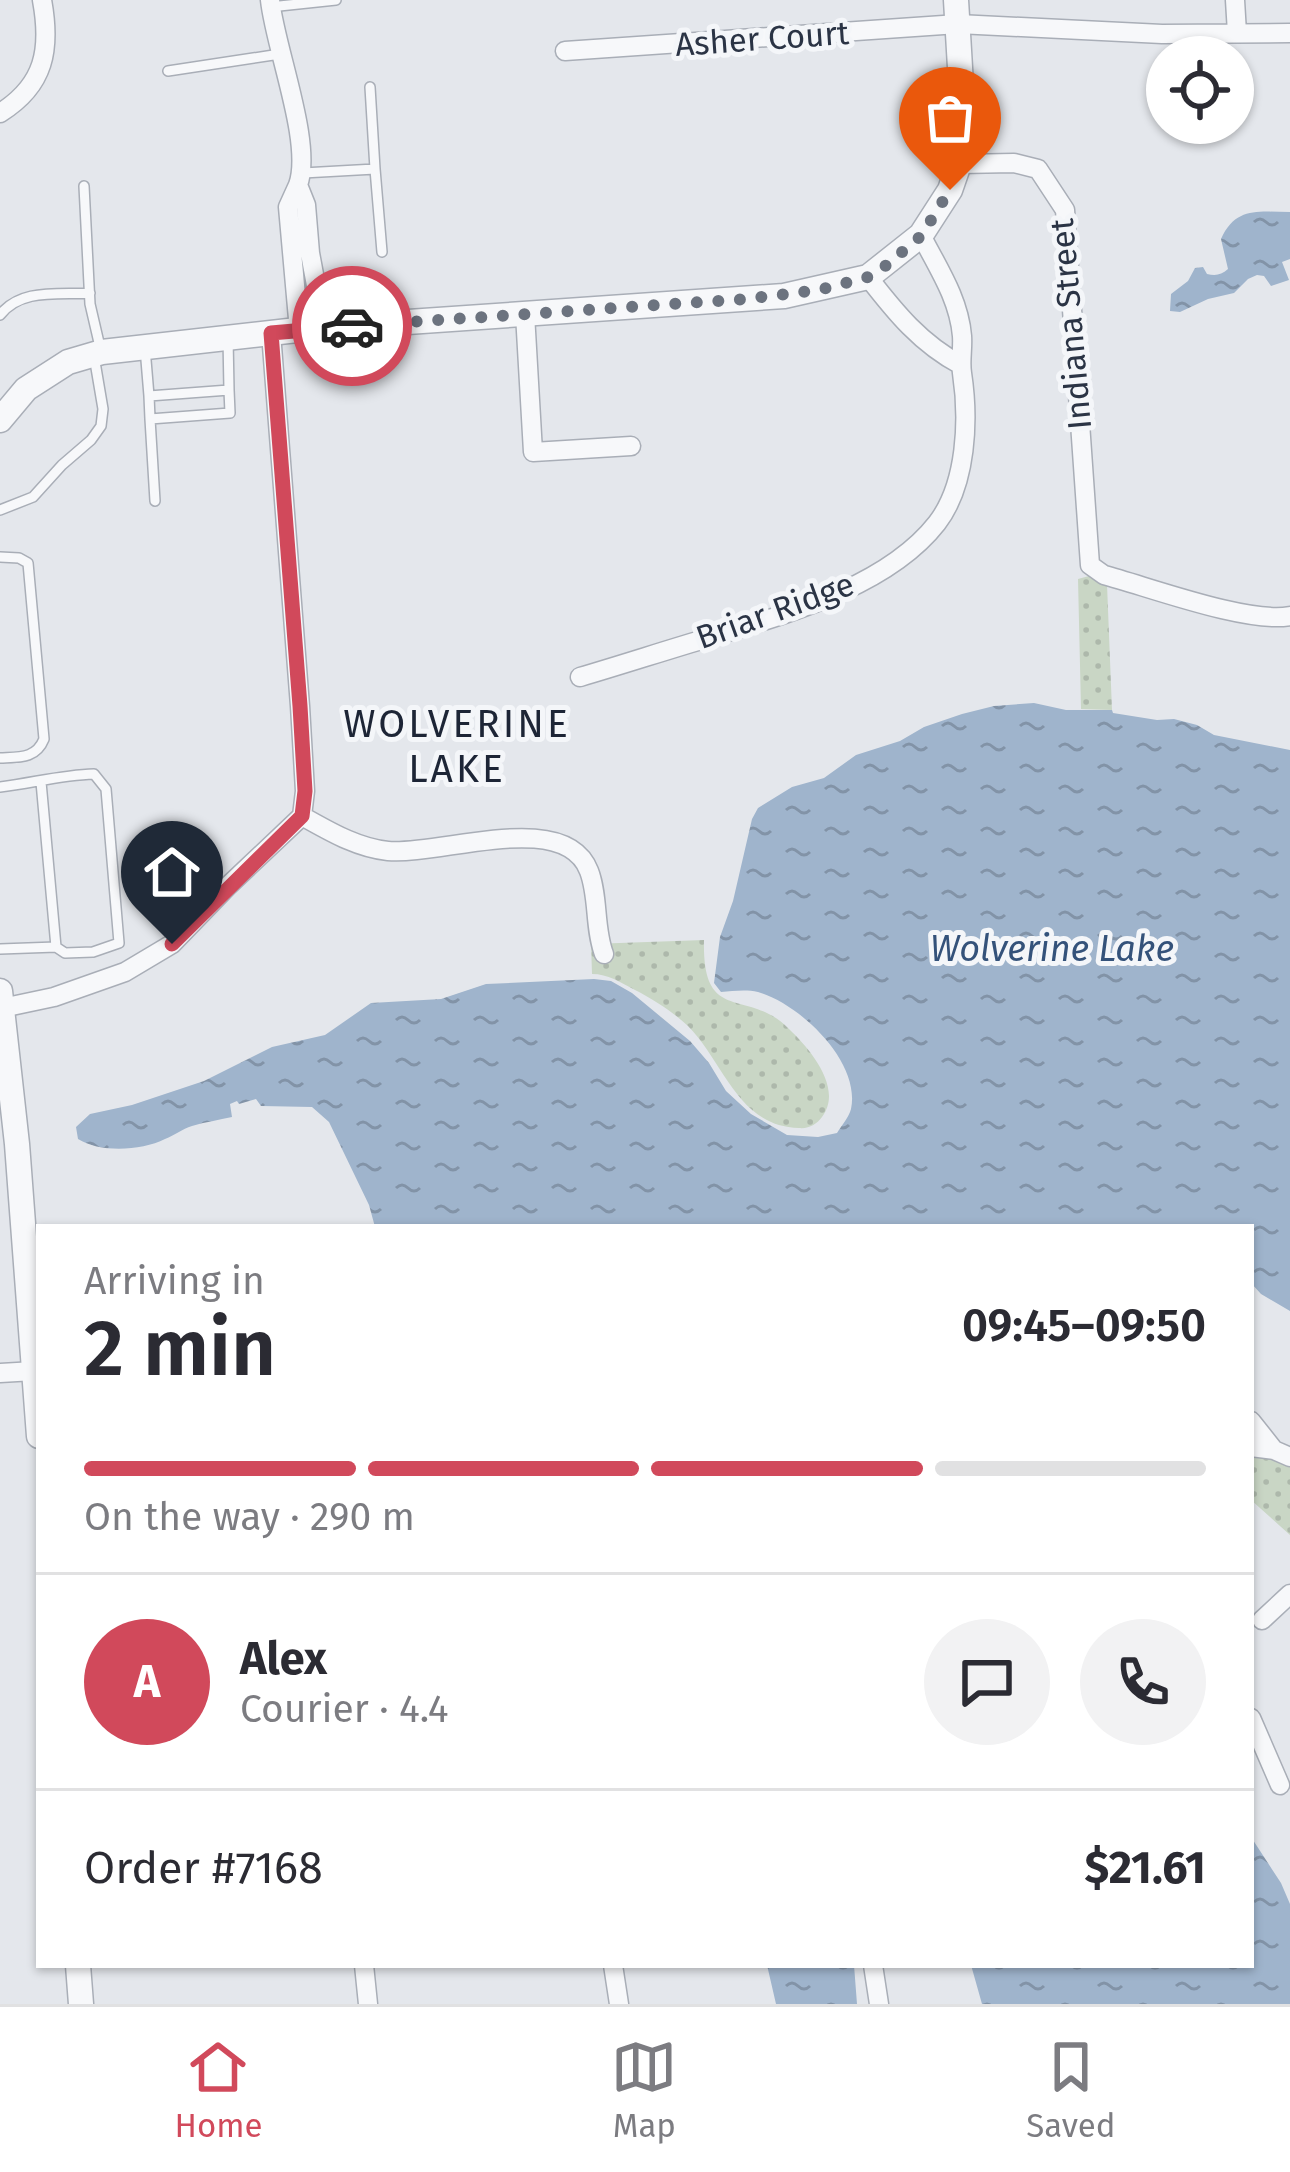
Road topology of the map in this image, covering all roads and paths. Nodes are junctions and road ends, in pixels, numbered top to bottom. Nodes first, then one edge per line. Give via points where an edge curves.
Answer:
1 (43, 0) edge
2 (336, 0) edge
3 (1235, 0) edge
4 (270, 3) edge
5 (957, 12) edge
6 (1238, 33) junction
7 (1290, 33) edge
8 (565, 51) dead end
9 (280, 54) junction
10 (168, 70) dead end
11 (370, 87) dead end
12 (0, 112) edge
13 (959, 164) junction
14 (375, 169) junction
15 (301, 179) junction
16 (84, 186) dead end
17 (921, 236) junction
18 (382, 252) dead end
19 (868, 277) junction
20 (90, 293) junction
21 (525, 314) junction
22 (0, 315) edge
23 (312, 329) junction
24 (271, 333) junction
25 (227, 338) junction
26 (145, 346) junction
27 (98, 354) junction
28 (961, 365) junction
29 (229, 390) junction
30 (148, 395) junction
31 (2, 413) edge
32 (150, 419) junction
33 (631, 446) dead end
34 (155, 501) dead end
35 (0, 510) edge
36 (0, 557) edge
37 (1290, 616) edge
38 (580, 677) dead end
39 (0, 758) edge
40 (41, 782) junction
41 (0, 787) edge
42 (302, 816) junction
43 (56, 947) junction
44 (0, 949) edge
45 (604, 954) dead end
46 (0, 991) edge
47 (2, 1009) edge
48 (8, 1144) edge
49 (33, 1281) edge
50 (36, 1348) edge
51 (36, 1370) edge
52 (0, 1373) edge
53 (1254, 1424) edge
54 (1282, 1453) edge
55 (1290, 1594) edge
56 (1262, 1620) dead end
57 (1254, 1725) edge
58 (1280, 1785) dead end
59 (78, 1968) edge
60 (364, 1968) edge
61 (614, 1968) edge
62 (873, 1968) edge
63 (81, 2004) edge
64 (368, 2004) edge
65 (620, 2004) edge
66 (879, 2004) edge

1 - 12 street via 48,38 37,74
2 - 4 lane
3 - 6 street
4 - 9 street
5 - 6 street, Asher Court via 1162,34
5 - 8 street, Asher Court
5 - 13 street
6 - 7 street, Asher Court
9 - 10 lane
9 - 15 street
11 - 14 lane
13 - 17 street
13 - 37 street, Indiana Street via 1038,169 1066,210 1090,565 1237,612
14 - 15 lane
14 - 18 lane
15 - 23 street
16 - 20 lane
17 - 19 street
17 - 28 street, Briar Ridge via 953,296
19 - 21 street via 784,296
19 - 28 street via 903,321
20 - 22 lane via 25,297
20 - 27 lane
21 - 23 street
21 - 33 street via 533,452
23 - 24 street
24 - 25 street
24 - 42 street
25 - 26 street
25 - 29 lane
26 - 27 street
26 - 30 lane
27 - 31 street via 68,362
27 - 35 lane via 101,426 33,497
28 - 38 street, Briar Ridge via 966,430 959,475 940,520 912,549 801,608
29 - 30 lane
29 - 32 lane via 230,413
30 - 32 lane
32 - 34 lane
36 - 39 lane via 28,562 44,739 29,756
40 - 41 lane
40 - 43 lane
40 - 43 lane via 94,774 106,789 119,943 94,952
42 - 45 street via 388,851 529,836 556,841 589,870
42 - 47 street via 172,944 125,973
43 - 44 lane
46 - 47 street
47 - 48 street
48 - 49 street
49 - 50 street
51 - 52 street
53 - 54 street
55 - 56 street
57 - 58 street
59 - 63 street
60 - 64 street
61 - 65 street
62 - 66 street

